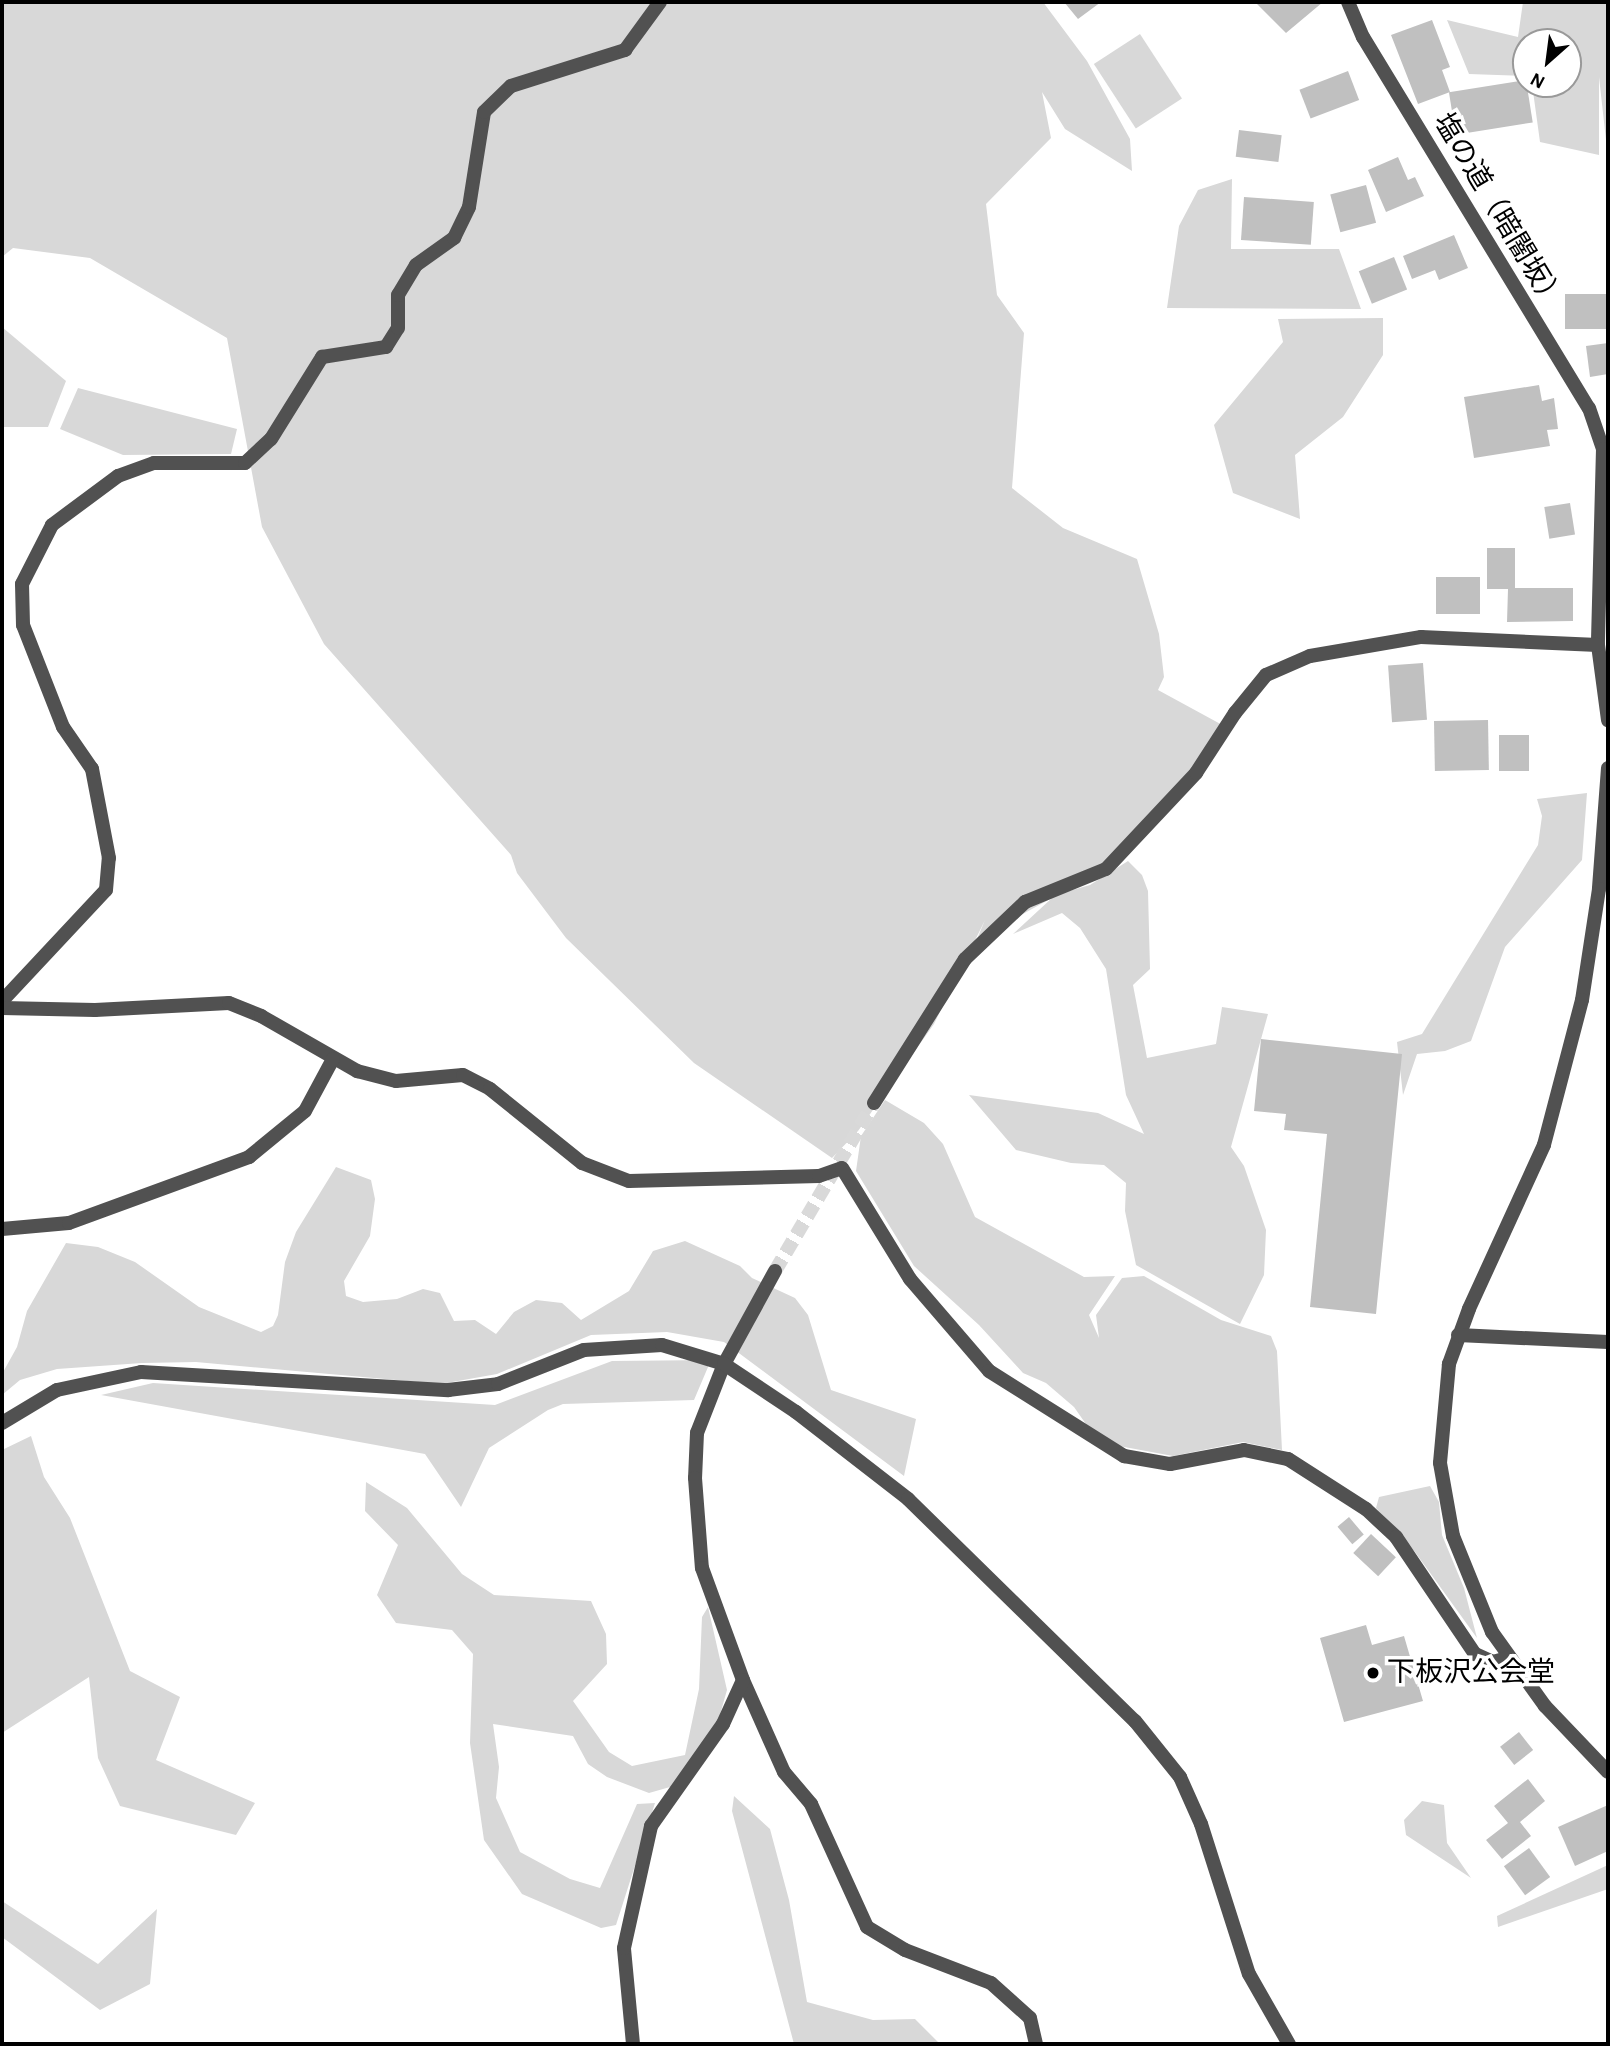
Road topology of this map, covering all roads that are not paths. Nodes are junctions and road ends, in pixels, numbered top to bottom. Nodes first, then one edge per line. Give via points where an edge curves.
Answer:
1 (660, 2) edge
2 (1348, 2) edge
3 (1606, 451) edge
4 (1598, 645) junction
5 (1608, 720) edge
6 (1608, 768) edge
7 (1608, 798) edge
8 (2, 1001) edge
9 (2, 1008) edge
10 (332, 1059) junction
11 (874, 1103) tunnel mouth
12 (2, 1229) edge
13 (775, 1271) tunnel mouth
14 (1458, 1335) junction
15 (1608, 1342) edge
16 (724, 1364) junction
17 (2, 1423) edge
18 (1507, 1658) junction
19 (743, 1680) junction
20 (1608, 1772) edge
21 (634, 2044) edge
22 (1036, 2044) edge
23 (1289, 2044) edge

1 - 8 street via 625,50 511,86 484,112 470,207 454,238 416,265 398,295 398,328 386,347 322,357 271,439 245,463 154,463 118,476 52,525 22,584 23,625 63,727 92,769 109,858 106,890
2 - 3 street, 塩の道（暗闇坂） via 1363,37 1589,408
3 - 4 street
4 - 5 street
4 - 11 street via 1421,637 1310,656 1266,675 1196,773 1106,869 1026,902 965,959
6 - 7 street
7 - 14 street via 1582,1000 1544,1145
9 - 10 street via 95,1010 229,1003 261,1016
10 - 12 street via 304,1111 249,1157 69,1223
10 - 18 street via 396,1081 463,1075 490,1089 582,1163 629,1181 819,1176 842,1168 910,1279 989,1371 1124,1456 1170,1464 1244,1450 1288,1459 1366,1509 1396,1537 1475,1654 1493,1662
13 - 16 street
14 - 15 street
14 - 18 street via 1444,1388 1440,1429 1444,1499 1476,1597
16 - 17 street via 662,1345 584,1350 498,1384 448,1390 141,1372 57,1390
16 - 19 street via 697,1433 695,1478 702,1568
16 - 23 street via 796,1412 908,1499 1135,1721 1180,1777 1201,1824 1249,1974
18 - 20 street via 1564,1729
19 - 21 street via 723,1724 651,1826 624,1948
19 - 22 street via 784,1772 811,1804 867,1927 905,1950 991,1983 1030,2018

